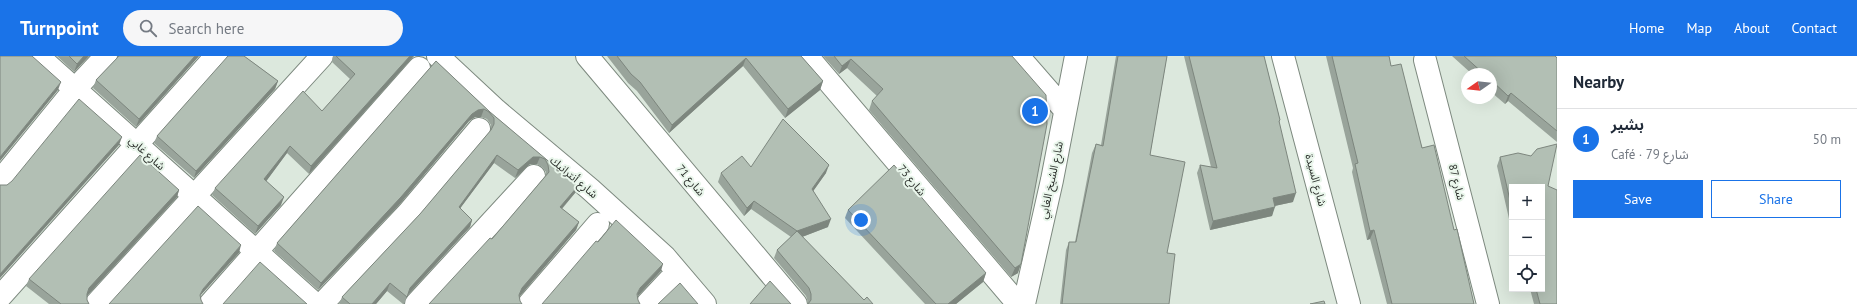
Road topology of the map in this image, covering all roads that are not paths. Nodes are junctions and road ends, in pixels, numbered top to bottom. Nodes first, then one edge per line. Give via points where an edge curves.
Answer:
1 (38, 56) edge
2 (106, 56) edge
3 (216, 56) edge
4 (322, 56) edge
5 (438, 56) edge
6 (587, 56) edge
7 (807, 56) edge
8 (1018, 56) edge
9 (1076, 56) edge
10 (1284, 56) edge
11 (1425, 60) dead end
12 (419, 68) dead end
13 (75, 89) junction
14 (1065, 110) junction
15 (479, 129) dead end
16 (137, 145) junction
17 (534, 176) dead end
18 (0, 180) edge
19 (194, 196) junction
20 (598, 224) dead end
21 (255, 251) junction
22 (678, 272) junction
23 (0, 297) edge
24 (96, 304) edge
25 (210, 304) edge
26 (315, 304) edge
27 (322, 304) edge
28 (416, 304) edge
29 (530, 304) edge
30 (647, 304) edge
31 (705, 304) edge
32 (796, 304) edge
33 (1018, 304) edge
34 (1024, 304) edge
35 (1349, 304) edge
36 (1488, 304) edge

1 - 13 street, شارع غابي
2 - 13 street
3 - 16 street
4 - 19 street
5 - 22 street, شارع أنترانيك via 496,110 590,189
6 - 32 street, شارع 71
7 - 33 street, شارع 73
8 - 14 street
9 - 14 street, شارع الشيخ الغابي
10 - 35 street, شارع السيدة
11 - 36 street, شارع 87
12 - 21 street
13 - 16 street, شارع غابي
13 - 18 street
14 - 34 street, شارع الشيخ الغابي
15 - 27 street via 408,212
16 - 19 street, شارع غابي
16 - 23 street
17 - 28 street
19 - 21 street, شارع غابي
19 - 24 street
20 - 29 street
21 - 25 street
21 - 26 street, شارع غابي
22 - 30 street
22 - 31 street, شارع أنترانيك

